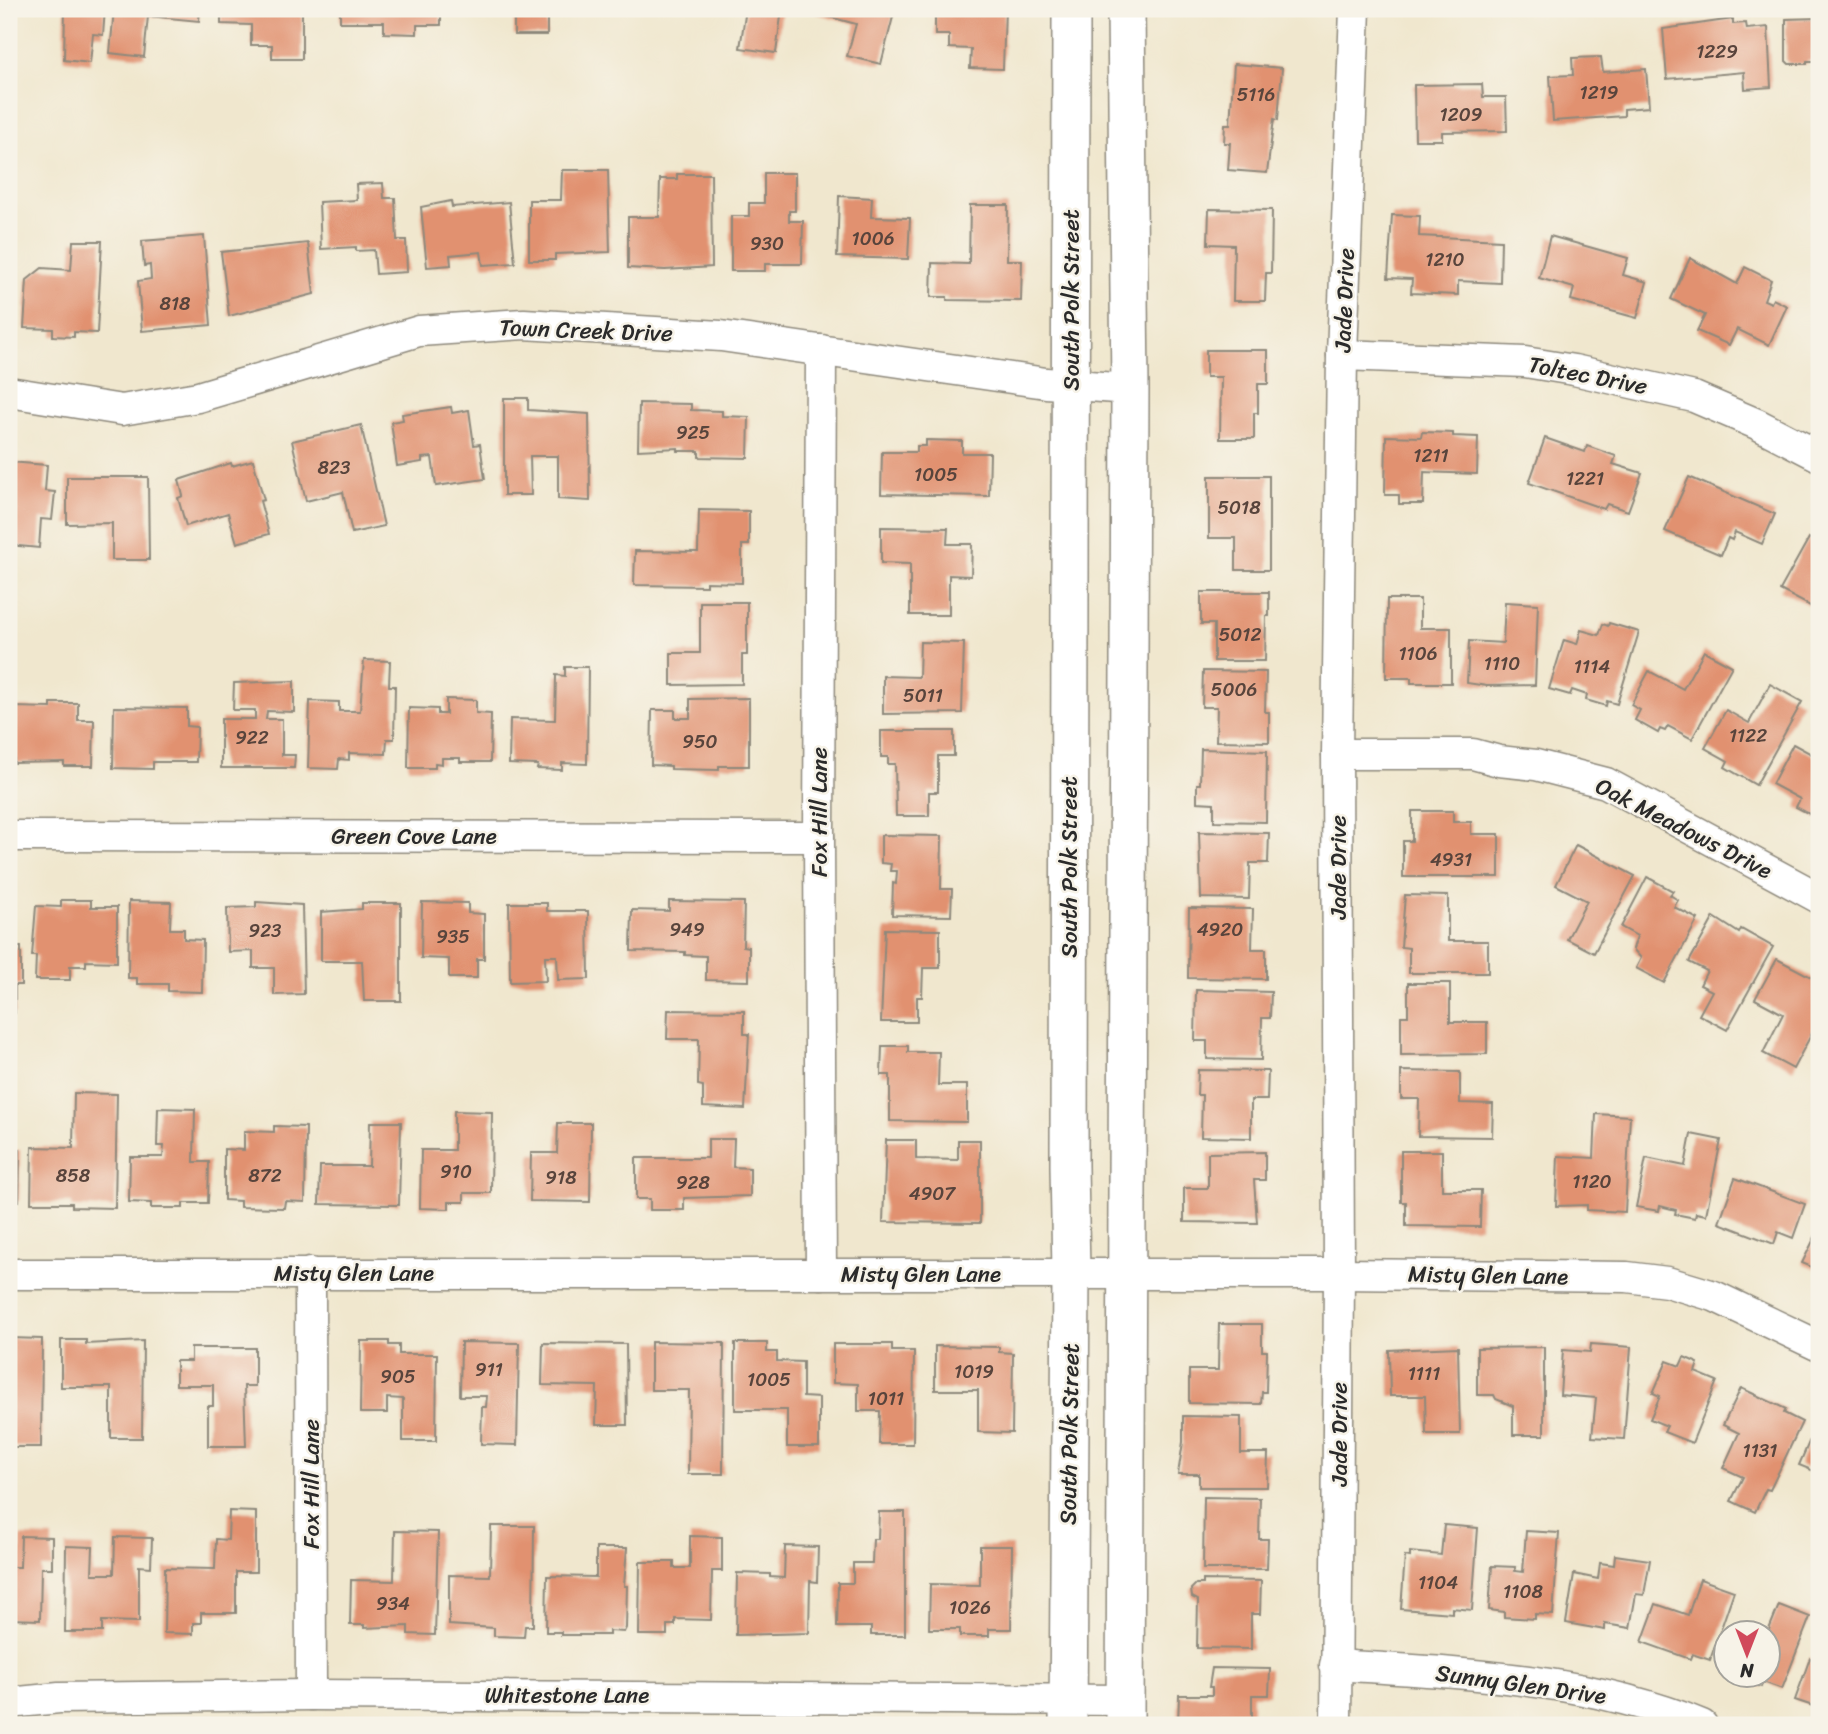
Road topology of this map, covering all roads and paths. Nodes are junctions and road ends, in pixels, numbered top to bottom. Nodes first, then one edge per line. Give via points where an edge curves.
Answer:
1 (1072, 9) edge
2 (1126, 9) edge
3 (1355, 9) edge
4 (821, 350) junction
5 (1342, 355) junction
6 (1071, 384) junction
7 (1130, 389) junction
8 (9, 391) edge
9 (1819, 456) edge
10 (1337, 754) junction
11 (9, 836) edge
12 (819, 837) junction
13 (1819, 898) edge
14 (310, 1273) junction
15 (1071, 1273) junction
16 (9, 1274) edge
17 (821, 1274) junction
18 (1128, 1274) junction
19 (1339, 1274) junction
20 (1819, 1346) edge
21 (1335, 1665) junction
22 (311, 1695) junction
23 (9, 1703) edge
24 (1068, 1712) edge
25 (1125, 1712) edge
26 (1335, 1725) edge
27 (1702, 1725) edge

1 - 6 main road, South Polk Street
2 - 7 main road
3 - 5 street, Jade Drive
4 - 6 street, Town Creek Drive
4 - 8 street, Town Creek Drive via 720,336 524,324 419,331 198,397 122,410
4 - 12 street, Fox Hill Lane
5 - 9 street, Toltec Drive via 1525,362 1574,370 1694,397
5 - 10 street, Jade Drive
6 - 7 street, Town Creek Drive
6 - 15 main road, South Polk Street
7 - 18 main road
10 - 13 street, Oak Meadows Drive via 1472,754 1606,783
10 - 19 street, Jade Drive
11 - 12 street, Green Cove Lane
12 - 17 street, Fox Hill Lane
14 - 16 street, Misty Glen Lane
14 - 17 street, Misty Glen Lane
14 - 22 street, Fox Hill Lane
15 - 17 street, Misty Glen Lane
15 - 18 street, Misty Glen Lane
15 - 24 main road, South Polk Street
18 - 19 street, Misty Glen Lane
18 - 25 main road
19 - 20 street, Misty Glen Lane via 1627,1277 1667,1282 1714,1296
19 - 21 street, Jade Drive
21 - 26 street, Jade Drive
21 - 27 street, Sunny Glen Drive via 1500,1676 1614,1695
22 - 23 street, Whitestone Lane via 59,1698
22 - 24 street, Whitestone Lane via 532,1695
24 - 25 street, Whitestone Lane

